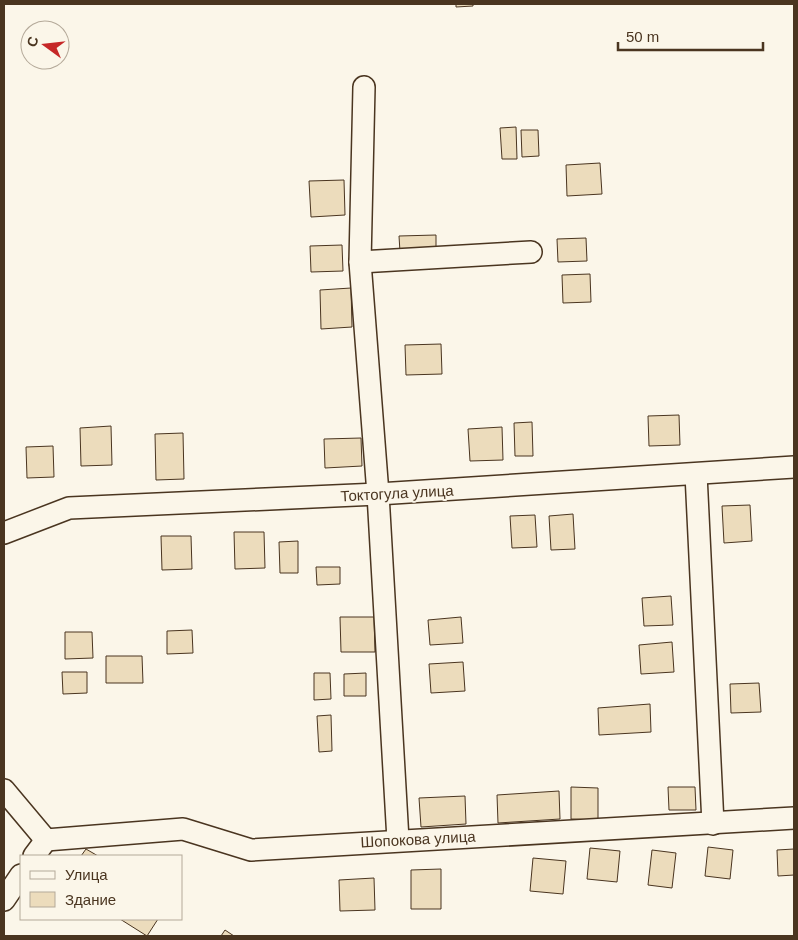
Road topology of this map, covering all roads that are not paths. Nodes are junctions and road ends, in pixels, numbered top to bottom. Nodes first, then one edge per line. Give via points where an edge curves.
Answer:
1 (364, 87) dead end
2 (531, 252) dead end
3 (360, 262) junction
4 (794, 467) edge
5 (696, 474) junction
6 (378, 494) junction
7 (4, 533) edge
8 (4, 790) edge
9 (794, 818) edge
10 (713, 824) junction
11 (398, 840) junction
12 (40, 848) edge
13 (20, 876) edge
14 (4, 900) edge

1 - 3 street
2 - 3 street
3 - 6 street
4 - 5 street, Токтогула улица
5 - 6 street, Токтогула улица
5 - 10 street
6 - 7 street, Токтогула улица via 69,508
6 - 11 street
8 - 12 street
9 - 10 street, Шопокова улица
10 - 11 street, Шопокова улица
11 - 12 street, Шопокова улица via 251,850 183,829
13 - 14 street

